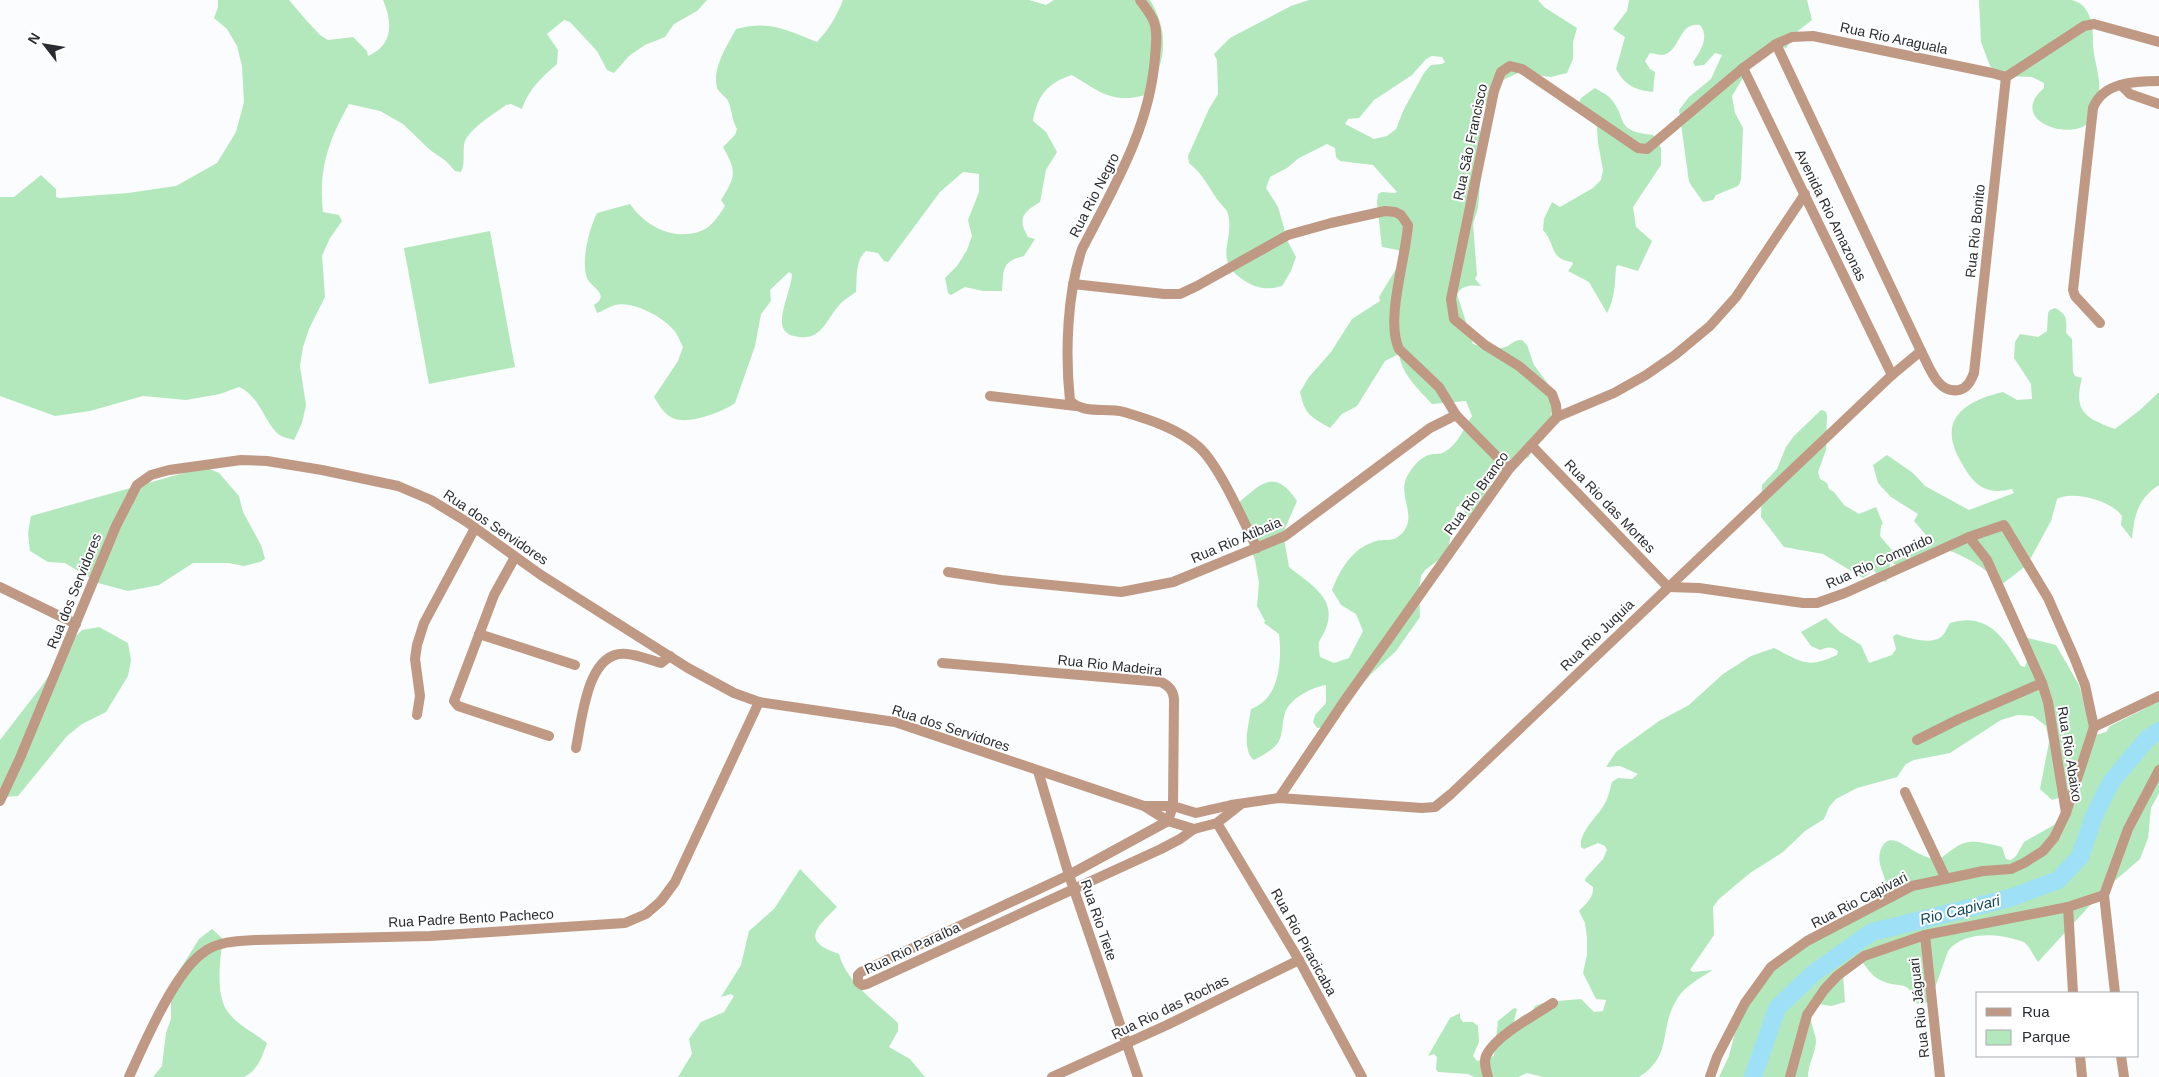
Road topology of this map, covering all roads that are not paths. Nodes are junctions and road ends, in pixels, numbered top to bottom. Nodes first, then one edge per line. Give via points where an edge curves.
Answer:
1 (1140, 0) edge
2 (2159, 42) edge
3 (1776, 44) junction
4 (1743, 68) junction
5 (2006, 77) junction
6 (2159, 81) edge
7 (2121, 85) junction
8 (2159, 104) edge
9 (1805, 194) junction
10 (1073, 284) junction
11 (2100, 323) dead end
12 (1921, 351) junction
13 (1892, 375) junction
14 (990, 396) dead end
15 (1076, 406) junction
16 (1456, 415) junction
17 (1557, 417) junction
18 (1531, 446) junction
19 (1509, 469) junction
20 (475, 528) junction
21 (1973, 541) junction
22 (1257, 548) junction
23 (515, 557) junction
24 (948, 572) dead end
25 (0, 587) edge
26 (1668, 587) junction
27 (76, 624) junction
28 (479, 634) junction
29 (670, 656) junction
30 (942, 662) dead end
31 (576, 665) dead end
32 (2042, 683) junction
33 (2159, 696) edge
34 (759, 702) junction
35 (417, 715) dead end
36 (2094, 727) junction
37 (549, 736) dead end
38 (1917, 740) dead end
39 (576, 748) dead end
40 (2159, 770) edge
41 (1038, 771) junction
42 (1905, 792) dead end
43 (1279, 798) junction
44 (0, 801) edge
45 (1242, 804) junction
46 (1144, 806) junction
47 (1172, 806) junction
48 (1196, 813) junction
49 (2066, 813) junction
50 (1168, 821) junction
51 (1216, 823) junction
52 (1194, 829) junction
53 (1069, 875) junction
54 (1946, 879) junction
55 (1074, 888) junction
56 (2104, 894) junction
57 (2068, 907) junction
58 (1925, 935) junction
59 (1299, 960) junction
60 (2073, 992) edge
61 (2115, 992) edge
62 (1553, 1003) dead end
63 (1126, 1043) junction
64 (2080, 1057) edge
65 (2121, 1057) edge
66 (129, 1077) edge
67 (1052, 1077) edge
68 (1138, 1077) edge
69 (1362, 1077) edge
70 (1488, 1077) edge
71 (1710, 1077) edge
72 (1790, 1077) edge
73 (1940, 1077) edge
74 (2082, 1077) edge
75 (2124, 1077) edge

1 - 10 street, Rua Rio Negro via 1156,30 1149,97 1134,145 1082,249
2 - 5 street via 2094,24 2084,26
3 - 4 street, Rua São Francisco
3 - 5 street, Rua Rio Araguala via 1792,37 1813,36
3 - 12 street, Avenida Rio Amazonas
4 - 9 street, Avenida Rio Amazonas
4 - 17 street, Rua São Francisco via 1647,149 1633,145 1522,70 1510,66 1501,72 1494,91 1451,300 1454,319 1552,394
5 - 12 street, Rua Rio Bonito via 1974,372 1967,386 1957,390 1943,388
6 - 7 street
7 - 8 street via 2130,94
7 - 11 street via 2110,88 2093,108 2073,290
9 - 13 street, Avenida Rio Amazonas
9 - 17 street, Rua Rio Branco via 1736,297 1710,326 1646,375 1614,393
10 - 15 street, Rua Rio Negro via 1067,376 1070,401
10 - 16 street via 1180,294 1288,235 1373,213 1395,212 1405,218 1408,225 1394,318 1395,342 1439,387
12 - 13 street, Rua Rio Juquia
13 - 26 street, Rua Rio Juquia
14 - 15 street
15 - 22 street via 1120,411 1147,419 1190,440 1202,450 1215,469
16 - 19 street
16 - 22 street, Rua Rio Atibaia via 1430,428 1285,536
17 - 18 street, Rua Rio Branco
18 - 19 street, Rua Rio Branco
18 - 26 street, Rua Rio das Mortes
19 - 43 street, Rua Rio Branco
20 - 23 street, Rua dos Servidores
20 - 27 street, Rua dos Servidores via 431,500 398,486 322,470 241,460 169,470 144,478 132,492
20 - 35 street via 424,623 417,645 415,659 420,696
21 - 26 street, Rua Rio Comprido via 1817,603
21 - 32 street, Rua Rio Abaixo via 1987,560
21 - 36 street, Rua Rio Abaixo via 2004,525 2048,598 2085,685
22 - 24 street, Rua Rio Atibaia via 1174,582 1121,592
23 - 28 street via 494,595
23 - 29 street, Rua dos Servidores
25 - 27 street
26 - 43 street, Rua Rio Juquia via 1435,807
27 - 44 street, Rua dos Servidores
28 - 31 street
28 - 37 street via 454,701 458,706
29 - 34 street, Rua dos Servidores via 717,684
29 - 39 street via 661,663 626,653 601,662 591,681
30 - 47 street, Rua Rio Madeira via 1166,684 1171,688 1174,699
32 - 38 street
32 - 49 street, Rua Rio Abaixo
33 - 36 street
34 - 41 street, Rua dos Servidores via 895,722
34 - 66 street, Rua Padre Bento Pacheco via 675,882 646,914 625,923 545,929 430,936 235,941 218,945 205,951 184,971
36 - 49 street, Rua Rio Abaixo
40 - 56 street via 2128,829
41 - 46 street, Rua dos Servidores
41 - 53 street, Rua Rio Tiete
42 - 54 street
43 - 45 street, Rua Rio Juquia
45 - 48 street, Rua Rio Juquia
45 - 51 street, Rua Rio Juquia
46 - 47 street, Rua dos Servidores
46 - 50 street, Rua dos Servidores
47 - 48 street, Rua dos Servidores
47 - 50 street, Rua Rio Madeira
48 - 52 street
49 - 54 street, Rua Rio Capivari via 2054,838 2024,864
50 - 52 street, Rua dos Servidores
50 - 53 street, Rua Rio Paraíba
51 - 52 street, Rua Rio Paraíba
51 - 59 street, Rua Rio Piracicaba
52 - 55 street, Rua Rio Paraíba via 1167,846
53 - 55 street, Rua Rio Tiete
53 - 55 street, Rua Rio Paraíba via 861,972 858,982 868,984
54 - 71 street, Rua Rio Capivari via 1912,886 1848,918 1807,941 1771,967 1745,1003
55 - 63 street, Rua Rio Tiete
56 - 57 street
56 - 61 street
57 - 58 street
57 - 60 street
58 - 72 street via 1864,956 1837,976 1807,1015
58 - 73 street, Rua Rio Jáguari
59 - 63 street, Rua Rio das Rochas
59 - 69 street, Rua Rio Piracicaba
62 - 70 street via 1500,1039 1486,1055
63 - 67 street, Rua Rio das Rochas
63 - 68 street, Rua Rio Tiete
64 - 74 street
65 - 75 street

